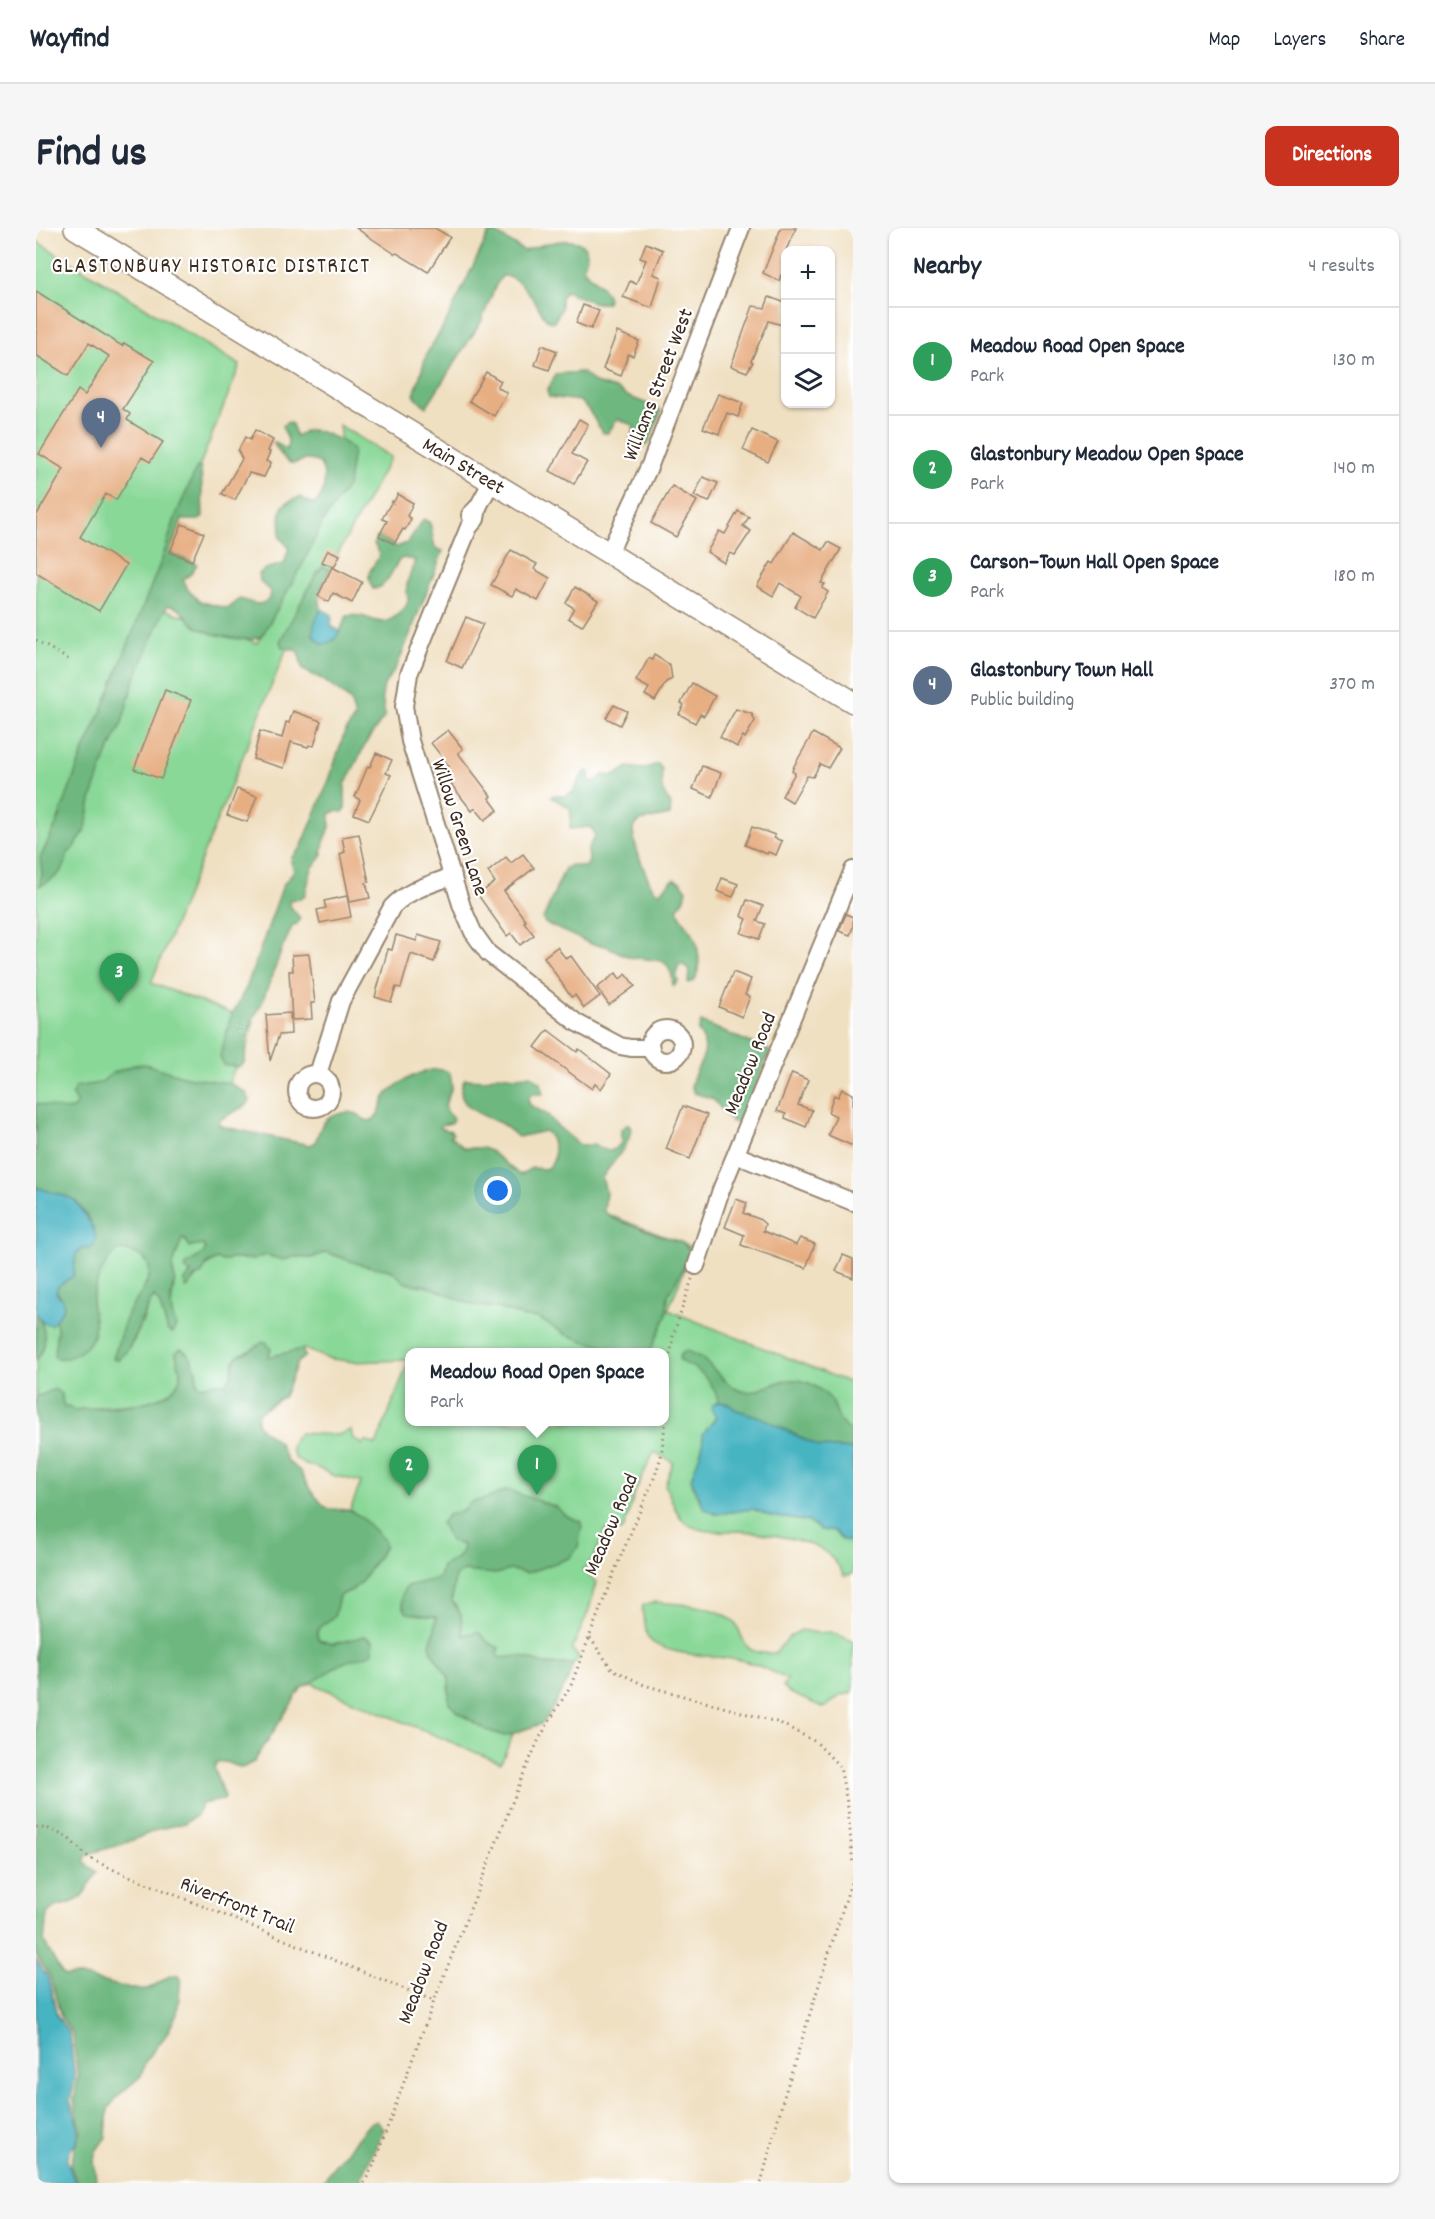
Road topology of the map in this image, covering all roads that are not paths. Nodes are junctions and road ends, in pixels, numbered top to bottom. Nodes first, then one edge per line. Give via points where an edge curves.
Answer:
1 (75, 228) edge
2 (741, 228) edge
3 (492, 481) junction
4 (609, 553) junction
5 (853, 702) edge
6 (853, 870) edge
7 (453, 876) junction
8 (651, 1048) dead end
9 (318, 1074) dead end
10 (736, 1155) junction
11 (853, 1202) edge
12 (696, 1266) road end

1 - 3 main road, Main Street
2 - 4 street, Williams Street West via 650,465
3 - 4 main road, Main Street
3 - 7 street, Willow Green Lane via 414,660 405,695 407,729
4 - 5 main road, Main Street
6 - 10 street, Meadow Road
7 - 8 street, Willow Green Lane via 473,932 499,964 591,1031 620,1046
7 - 9 street via 415,890 392,907 341,1000
10 - 11 street
10 - 12 street, Meadow Road

